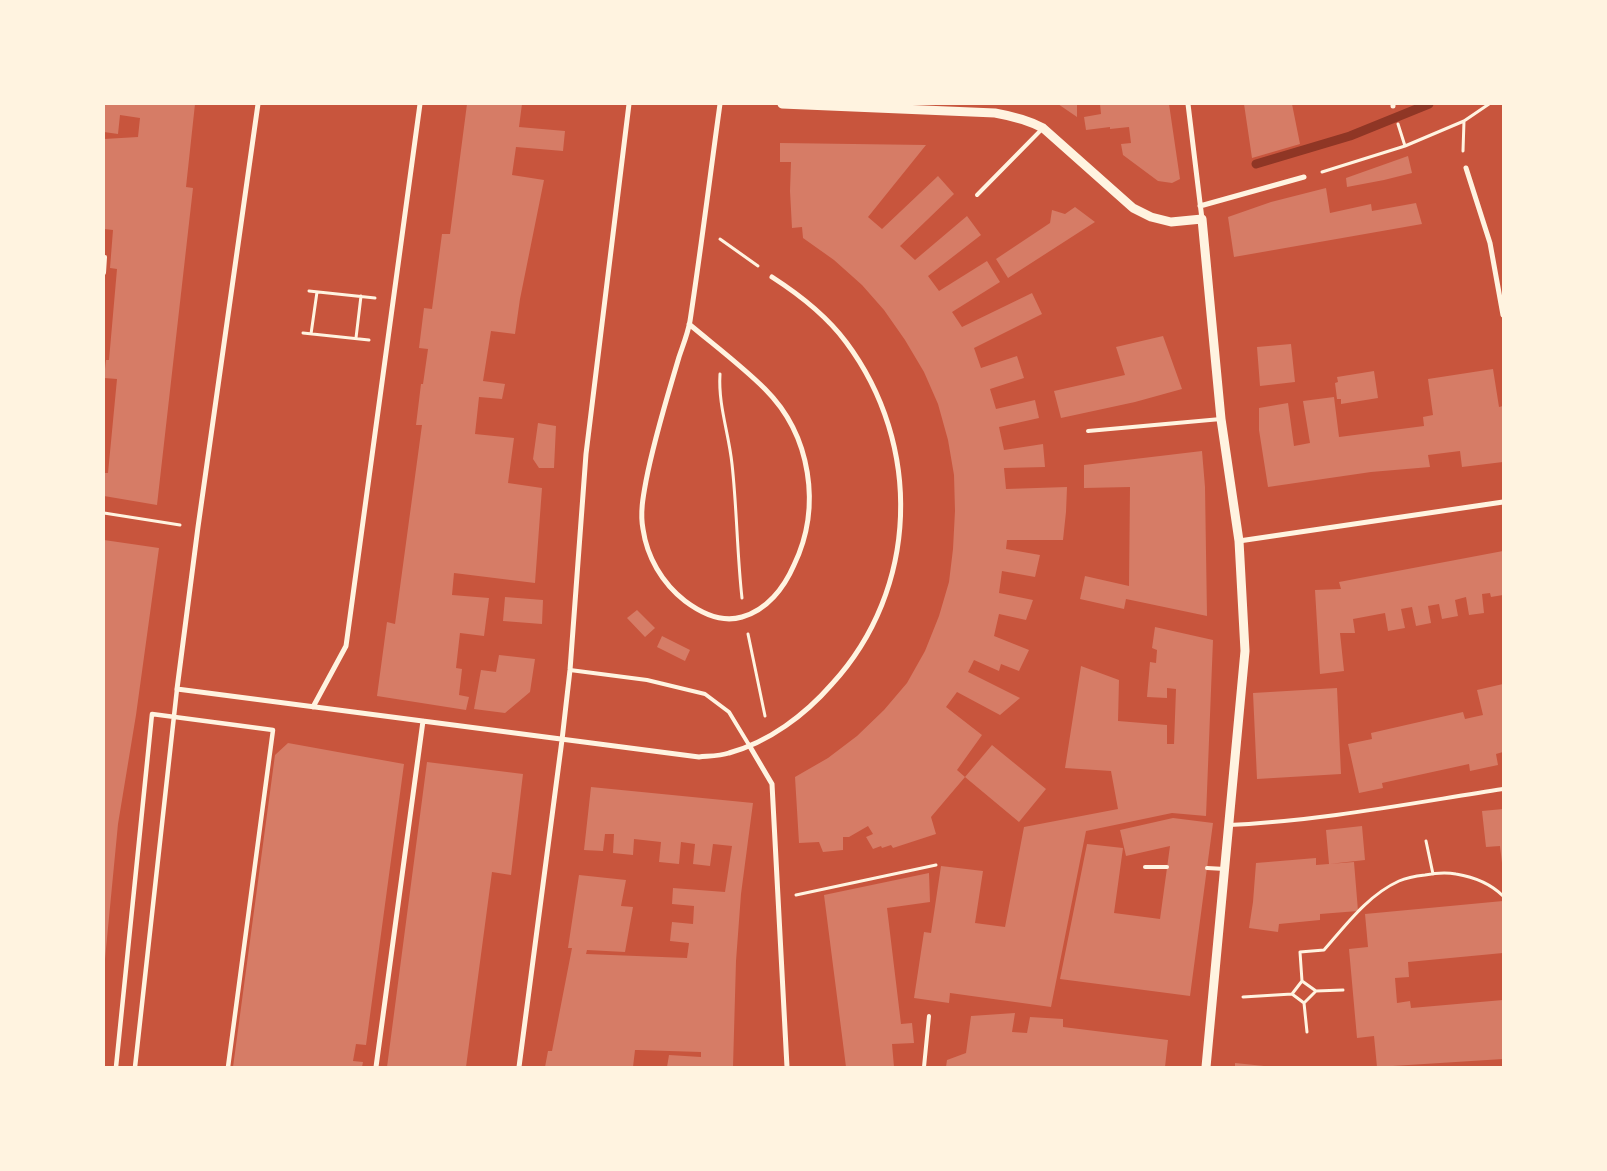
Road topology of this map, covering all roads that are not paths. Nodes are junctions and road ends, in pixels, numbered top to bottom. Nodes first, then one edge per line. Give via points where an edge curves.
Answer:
1 (258, 104) edge
2 (420, 104) edge
3 (629, 104) edge
4 (720, 104) edge
5 (788, 104) edge
6 (1188, 104) edge
7 (1043, 128) junction
8 (1466, 168) road end
9 (1304, 177) road end
10 (977, 194) dead end
11 (1200, 206) junction
12 (1202, 219) junction
13 (106, 257) dead end
14 (104, 273) edge
15 (772, 277) road end
16 (1503, 315) edge
17 (689, 324) junction
18 (1221, 419) junction
19 (1088, 431) dead end
20 (1503, 502) edge
21 (1239, 541) junction
22 (570, 670) junction
23 (177, 690) junction
24 (313, 707) junction
25 (174, 717) junction
26 (423, 721) junction
27 (562, 740) junction
28 (750, 745) junction
29 (1503, 789) edge
30 (1229, 824) junction
31 (1145, 867) dead end
32 (1167, 867) dead end
33 (1207, 868) dead end
34 (1225, 869) junction
35 (929, 1016) dead end
36 (116, 1067) edge
37 (135, 1067) edge
38 (228, 1067) edge
39 (376, 1067) edge
40 (519, 1067) edge
41 (787, 1067) edge
42 (924, 1067) edge
43 (1206, 1067) edge

1 - 23 street
2 - 24 street via 346,646
3 - 22 street via 586,454
4 - 17 street
5 - 7 street via 996,113
6 - 11 street
7 - 10 lane
7 - 12 street via 1133,208 1171,222
8 - 16 street via 1490,243
9 - 11 street
11 - 12 street
12 - 18 street
13 - 14 lane
15 - 28 street via 824,317 863,368 890,428 901,492 900,525 888,588 861,647 821,697 770,736
17 - 17 street via 652,452 643,498 642,528 650,557 666,584 690,605 719,618 735,618 758,610 771,601 794,566 809,517 808,470 802,448 780,406 765,389
18 - 19 lane
18 - 21 street
20 - 21 street
21 - 30 street via 1245,650
22 - 27 street
22 - 28 lane via 647,680 705,694 730,712
23 - 24 street
23 - 25 street
24 - 26 street
25 - 36 street via 152,714
25 - 37 street
25 - 38 street via 273,730
26 - 27 street
26 - 39 street
27 - 28 street via 700,758 729,754
27 - 40 street
28 - 41 street via 772,784
29 - 30 lane via 1348,813
30 - 34 street
31 - 32 lane
33 - 34 lane
34 - 43 street
35 - 42 lane

